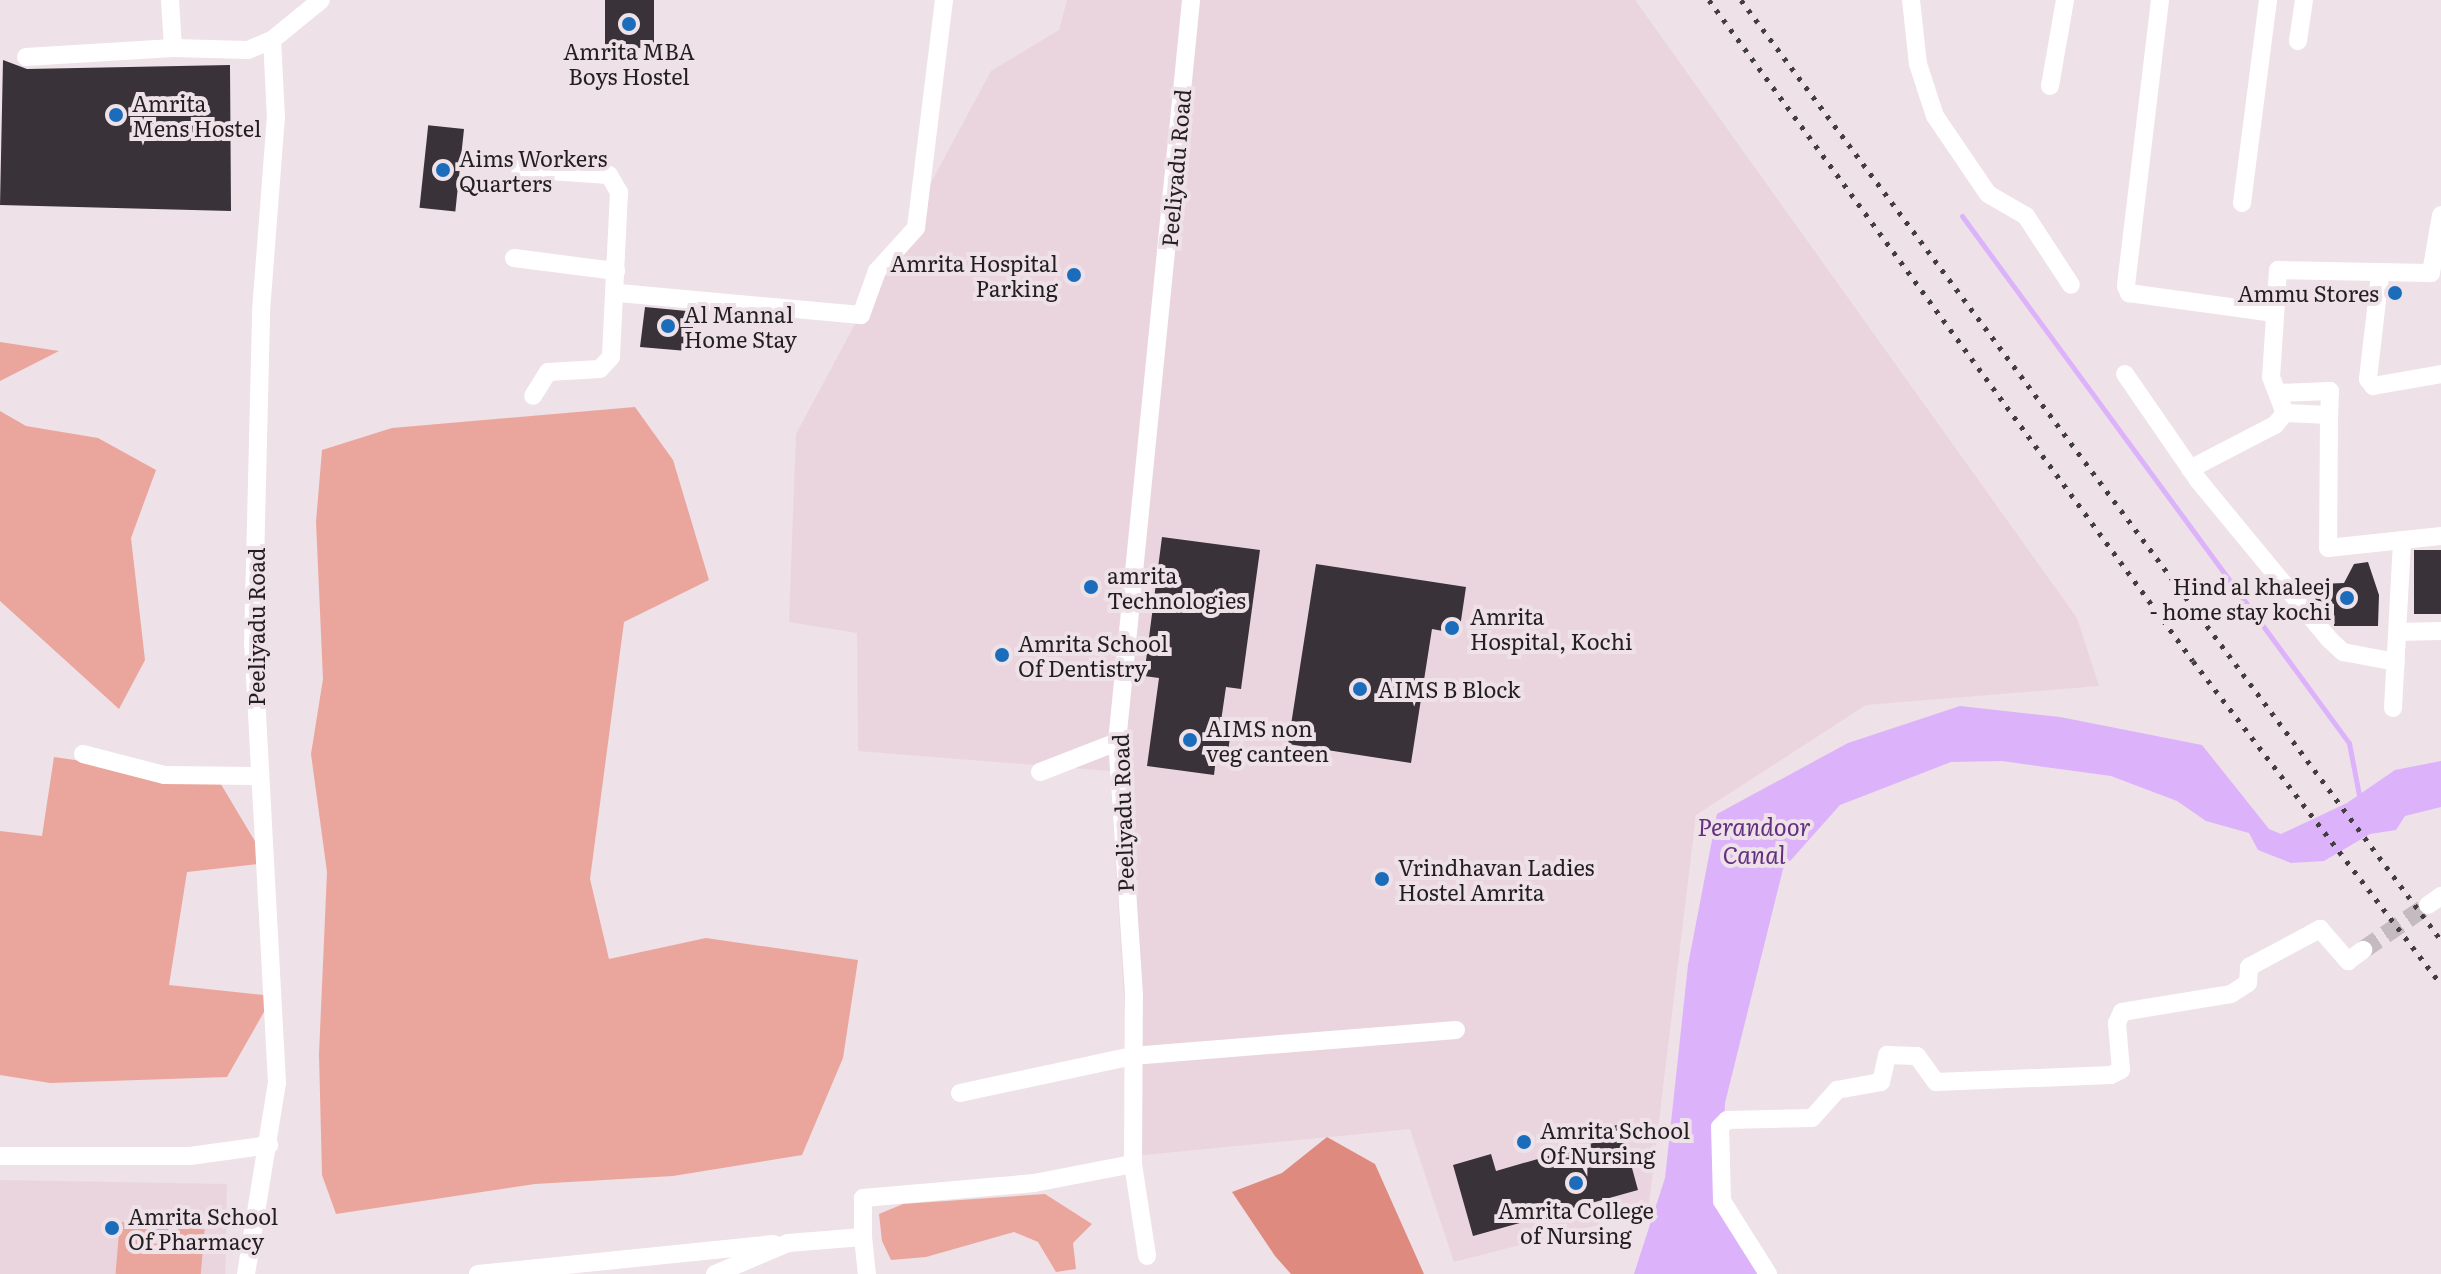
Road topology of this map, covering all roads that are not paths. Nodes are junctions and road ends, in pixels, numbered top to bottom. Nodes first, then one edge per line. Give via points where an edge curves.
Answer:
1 (170, 0) edge
2 (321, 0) edge
3 (944, 0) edge
4 (1191, 0) edge
5 (1911, 0) edge
6 (2065, 0) edge
7 (2160, 0) edge
8 (2268, 0) edge
9 (2304, 0) edge
10 (272, 40) junction
11 (2298, 41) dead end
12 (173, 48) junction
13 (26, 57) dead end
14 (2050, 86) dead end
15 (520, 169) dead end
16 (2242, 203) dead end
17 (2441, 215) edge
18 (514, 258) dead end
19 (616, 271) junction
20 (2380, 275) junction
21 (2071, 285) dead end
22 (619, 293) junction
23 (2273, 313) junction
24 (2125, 374) dead end
25 (2441, 374) edge
26 (2278, 393) junction
27 (533, 396) dead end
28 (2285, 413) junction
29 (2329, 415) junction
30 (2190, 469) junction
31 (2441, 536) edge
32 (2402, 542) junction
33 (2441, 631) edge
34 (2398, 632) junction
35 (2396, 662) junction
36 (2393, 708) dead end
37 (1117, 742) junction
38 (83, 754) dead end
39 (1040, 772) dead end
40 (260, 776) junction
41 (2363, 950) tunnel mouth
42 (1456, 1030) dead end
43 (1132, 1056) junction
44 (960, 1093) dead end
45 (269, 1145) junction
46 (0, 1156) edge
47 (1133, 1164) junction
48 (863, 1237) junction
49 (788, 1243) junction
50 (1147, 1256) dead end
51 (246, 1274) edge
52 (478, 1274) edge
53 (715, 1274) edge
54 (867, 1274) edge
55 (1768, 1274) edge

1 - 12 street
2 - 10 street
3 - 22 street via 916,228 877,271 861,315
4 - 37 street, Peeliyadu Road
5 - 21 street via 1918,64 1935,116 1988,194 2026,216
6 - 14 street
7 - 23 street via 2126,286 2129,293
8 - 16 street
9 - 11 street
10 - 12 street via 248,50
10 - 40 street, Peeliyadu Road via 276,118 261,311 253,630
12 - 13 street
15 - 19 street via 609,175 619,192
17 - 20 street via 2431,273
18 - 19 street
19 - 22 street
20 - 23 street via 2278,270
20 - 25 street via 2368,379 2373,386
22 - 27 street via 606,366 548,372
23 - 26 street via 2271,377
24 - 30 street
26 - 28 street
26 - 29 street via 2330,391
28 - 29 street
28 - 30 street via 2275,425
29 - 32 street via 2328,548
30 - 35 street via 2330,640 2343,652
31 - 32 street
32 - 34 street
33 - 34 street
34 - 35 street
35 - 36 street
37 - 39 street
37 - 43 street, Peeliyadu Road
38 - 40 street via 164,775
40 - 45 street, Peeliyadu Road via 277,1083
41 - 55 street via 2348,961 2320,929 2249,967 2248,983 2231,994 2122,1012 2117,1023 2121,1070 2111,1075 1936,1082 1917,1056 1887,1055 1881,1082 1837,1090 1812,1118 1727,1120 1720,1127 1722,1201
42 - 43 street
43 - 44 street
43 - 47 street, Peeliyadu Road
45 - 46 street via 190,1156
45 - 51 street, Peeliyadu Road
47 - 48 street via 1034,1183 863,1198
47 - 50 street, Peeliyadu Road
48 - 49 street
48 - 54 street
49 - 52 street
49 - 53 street

